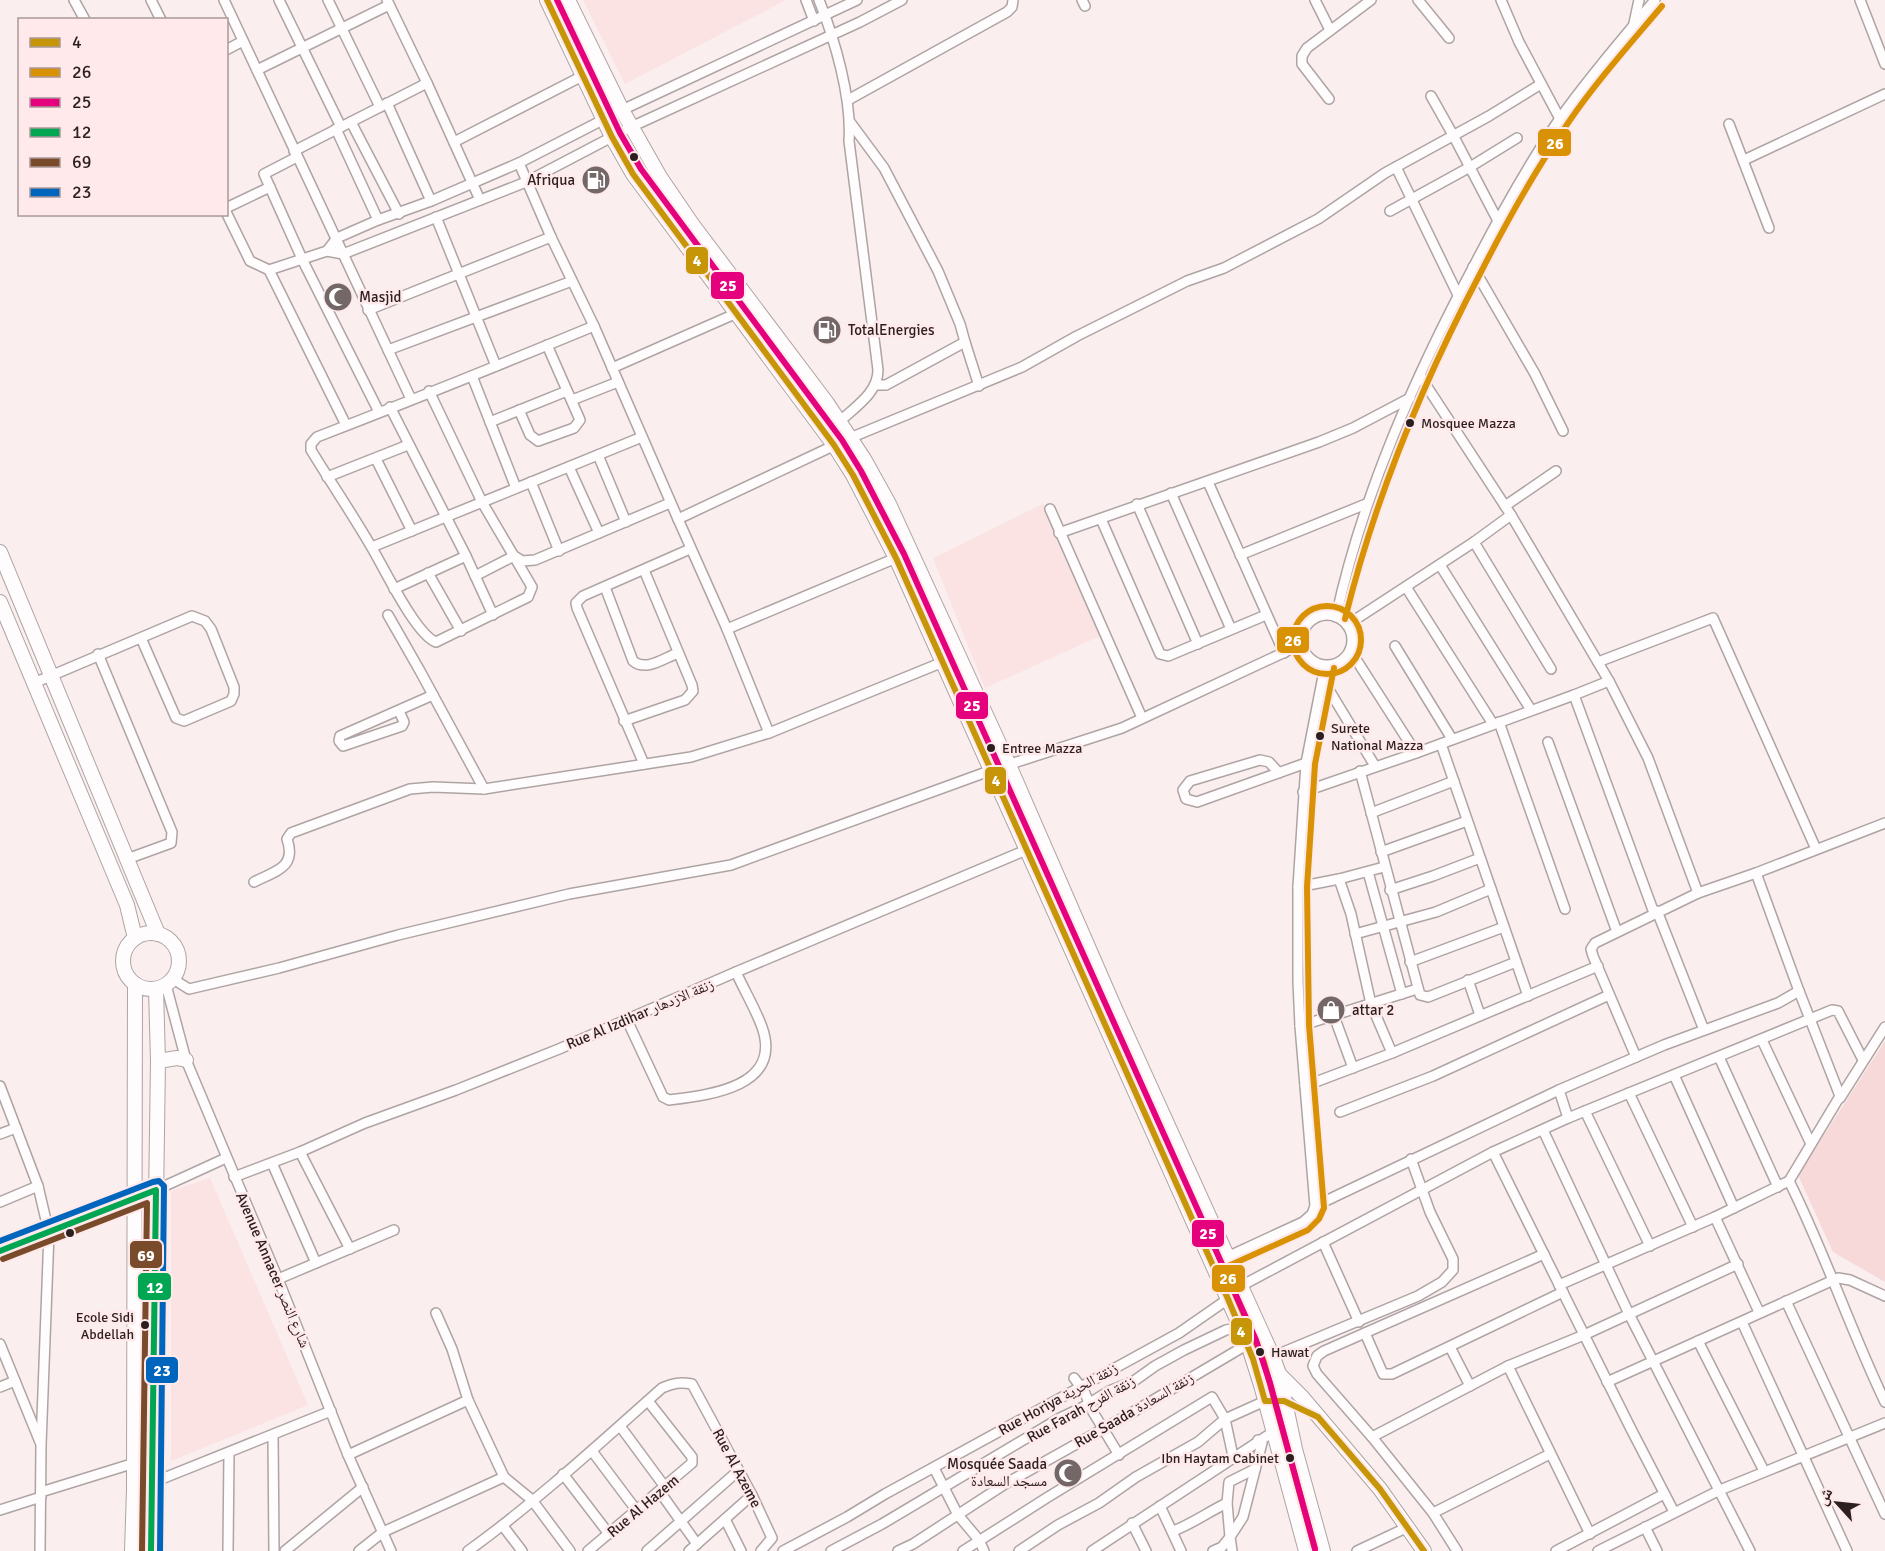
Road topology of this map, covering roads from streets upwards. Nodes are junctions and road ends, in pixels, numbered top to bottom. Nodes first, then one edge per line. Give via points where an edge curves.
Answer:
1 (74, 0) edge
2 (151, 0) edge
3 (224, 0) edge
4 (279, 0) edge
5 (328, 0) edge
6 (547, 0) edge
7 (568, 0) edge
8 (806, 0) edge
9 (819, 0) edge
10 (857, 0) edge
11 (902, 0) edge
12 (1013, 0) edge
13 (1315, 0) edge
14 (1371, 0) edge
15 (1418, 0) edge
16 (1501, 0) edge
17 (1639, 0) edge
18 (1655, 0) edge
19 (1860, 0) edge
20 (388, 3) edge
21 (825, 15) junction
22 (84, 18) edge
23 (160, 18) edge
24 (814, 21) junction
25 (1634, 26) junction
26 (342, 28) junction
27 (1330, 30) junction
28 (830, 35) junction
29 (1449, 38) dead end
30 (243, 41) junction
31 (302, 48) junction
32 (228, 49) edge
33 (1885, 64) edge
34 (600, 67) junction
35 (257, 70) junction
36 (584, 76) junction
37 (428, 83) junction
38 (1541, 84) junction
39 (1885, 94) edge
40 (1431, 96) dead end
41 (1329, 99) dead end
42 (848, 100) junction
43 (383, 105) junction
44 (622, 110) junction
45 (604, 119) junction
46 (1560, 119) junction
47 (351, 122) junction
48 (850, 122) junction
49 (1729, 123) dead end
50 (631, 127) junction
51 (339, 128) junction
52 (1454, 135) junction
53 (612, 136) junction
54 (1517, 138) dead end
55 (454, 142) junction
56 (296, 154) junction
57 (1744, 160) junction
58 (519, 163) junction
59 (1396, 167) junction
60 (1470, 167) junction
61 (473, 182) junction
62 (526, 182) junction
63 (270, 187) junction
64 (480, 200) junction
65 (1412, 200) junction
66 (432, 201) junction
67 (228, 209) edge
68 (1390, 211) dead end
69 (228, 214) edge
70 (399, 214) junction
71 (436, 217) junction
72 (378, 220) junction
73 (1498, 221) junction
74 (1769, 228) dead end
75 (551, 237) junction
76 (337, 238) junction
77 (327, 251) junction
78 (343, 254) junction
79 (303, 261) junction
80 (1473, 267) junction
81 (269, 270) junction
82 (459, 274) junction
83 (572, 281) junction
84 (1458, 295) junction
85 (368, 310) junction
86 (737, 313) junction
87 (476, 317) junction
88 (594, 326) junction
89 (964, 342) junction
90 (547, 345) junction
91 (388, 350) junction
92 (496, 366) junction
93 (612, 368) junction
94 (472, 376) junction
95 (1420, 376) junction
96 (618, 382) junction
97 (875, 385) junction
98 (979, 386) junction
99 (429, 391) junction
100 (570, 395) junction
101 (1410, 398) junction
102 (411, 399) junction
103 (390, 407) junction
104 (519, 410) junction
105 (379, 412) junction
106 (490, 422) junction
107 (839, 422) junction
108 (346, 425) junction
109 (1563, 431) dead end
110 (642, 437) junction
111 (850, 438) junction
112 (408, 445) junction
113 (834, 445) junction
114 (598, 455) junction
115 (376, 459) junction
116 (569, 467) junction
117 (1556, 471) dead end
118 (327, 477) junction
119 (531, 482) junction
120 (1208, 482) junction
121 (516, 488) junction
122 (1171, 493) junction
123 (482, 502) junction
124 (670, 502) junction
125 (1137, 504) junction
126 (1366, 504) junction
127 (1504, 506) junction
128 (1050, 509) dead end
129 (1511, 515) junction
130 (446, 517) junction
131 (678, 519) junction
132 (1101, 519) junction
133 (626, 522) junction
134 (412, 531) junction
135 (599, 533) junction
136 (1059, 533) junction
137 (1474, 542) junction
138 (372, 547) junction
139 (690, 549) junction
140 (559, 550) junction
141 (0, 552) edge
142 (1240, 555) junction
143 (466, 556) junction
144 (514, 556) junction
145 (896, 558) junction
146 (1440, 565) junction
147 (3, 568) edge
148 (644, 570) junction
149 (428, 573) junction
150 (475, 576) junction
151 (605, 587) junction
152 (1406, 587) junction
153 (394, 589) junction
154 (0, 602) edge
155 (388, 615) dead end
156 (493, 615) junction
157 (1266, 615) junction
158 (1336, 617) junction
159 (1347, 625) junction
160 (727, 629) junction
161 (1231, 629) junction
162 (461, 631) junction
163 (141, 638) junction
164 (1198, 644) junction
165 (1302, 644) junction
166 (1395, 646) dead end
167 (1350, 650) junction
168 (678, 653) junction
169 (1284, 653) junction
170 (98, 654) junction
171 (943, 662) junction
172 (1598, 662) junction
173 (1326, 666) junction
174 (1551, 669) dead end
175 (51, 675) junction
176 (1323, 680) junction
177 (1609, 681) junction
178 (34, 683) junction
179 (434, 695) junction
180 (1574, 695) junction
181 (1531, 710) junction
182 (399, 711) junction
183 (1142, 718) junction
184 (624, 721) junction
185 (1496, 723) junction
186 (769, 733) junction
187 (1452, 739) junction
188 (1548, 742) dead end
189 (1441, 744) junction
190 (1416, 753) junction
191 (644, 764) junction
192 (1306, 764) junction
193 (1009, 765) junction
194 (1375, 766) junction
195 (992, 770) junction
196 (1360, 771) junction
197 (1279, 773) junction
198 (1454, 781) junction
199 (484, 789) junction
200 (1303, 792) junction
201 (1371, 813) junction
202 (1467, 820) junction
203 (1885, 823) edge
204 (1044, 843) junction
205 (1816, 849) junction
206 (1027, 850) junction
207 (1381, 852) junction
208 (1480, 858) junction
209 (127, 859) junction
210 (1384, 867) junction
211 (1368, 872) junction
212 (1756, 873) junction
213 (1339, 879) junction
214 (254, 882) dead end
215 (1298, 887) junction
216 (1491, 889) junction
217 (1391, 892) junction
218 (1698, 893) junction
219 (1375, 899) junction
220 (1564, 909) dead end
221 (1656, 912) junction
222 (1399, 922) junction
223 (1383, 927) junction
224 (1504, 927) junction
225 (1617, 932) junction
226 (158, 934) junction
227 (1356, 934) junction
228 (135, 938) junction
229 (1410, 962) junction
230 (1516, 962) junction
231 (1598, 966) junction
232 (736, 972) junction
233 (1468, 980) junction
234 (135, 984) junction
235 (165, 984) junction
236 (1417, 989) junction
237 (1799, 991) junction
238 (1402, 994) junction
239 (1610, 995) junction
240 (1528, 996) junction
241 (1371, 1004) junction
242 (1480, 1016) junction
243 (1334, 1017) junction
244 (627, 1020) junction
245 (1810, 1020) junction
246 (1300, 1026) junction
247 (1885, 1027) edge
248 (1704, 1030) junction
249 (1762, 1040) junction
250 (1392, 1053) junction
251 (1636, 1057) junction
252 (1719, 1057) junction
253 (158, 1060) junction
254 (186, 1060) junction
255 (1863, 1060) junction
256 (1353, 1068) junction
257 (1674, 1075) junction
258 (0, 1086) edge
259 (1305, 1086) junction
260 (1559, 1090) junction
261 (1629, 1093) junction
262 (1840, 1098) junction
263 (1585, 1111) junction
264 (1340, 1112) dead end
265 (1569, 1118) junction
266 (16, 1128) junction
267 (1542, 1130) junction
268 (0, 1134) edge
269 (1811, 1144) junction
270 (300, 1152) junction
271 (1493, 1152) junction
272 (226, 1158) junction
273 (1411, 1160) junction
274 (272, 1163) junction
275 (234, 1177) junction
276 (1789, 1181) junction
277 (38, 1186) junction
278 (1778, 1187) junction
279 (156, 1190) junction
280 (1422, 1190) junction
281 (135, 1199) junction
282 (0, 1202) edge
283 (1315, 1206) junction
284 (1734, 1208) junction
285 (1715, 1218) junction
286 (1693, 1227) junction
287 (394, 1230) dead end
288 (49, 1233) junction
289 (1323, 1242) junction
290 (1650, 1246) junction
291 (350, 1249) junction
292 (0, 1251) edge
293 (1544, 1254) junction
294 (1227, 1257) junction
295 (316, 1263) junction
296 (1212, 1264) junction
297 (1738, 1264) junction
298 (1606, 1265) junction
299 (278, 1279) junction
300 (1834, 1280) junction
301 (1241, 1286) junction
302 (1561, 1289) junction
303 (1885, 1296) edge
304 (1228, 1299) junction
305 (1786, 1301) junction
306 (1759, 1312) junction
307 (436, 1313) dead end
308 (1629, 1314) junction
309 (1359, 1322) junction
310 (1742, 1322) junction
311 (1240, 1327) junction
312 (1365, 1333) junction
313 (1584, 1335) junction
314 (1698, 1341) junction
315 (0, 1344) edge
316 (1248, 1344) junction
317 (1450, 1347) junction
318 (1273, 1357) junction
319 (1654, 1361) junction
320 (1255, 1364) junction
321 (1509, 1366) junction
322 (1279, 1374) junction
323 (1074, 1378) dead end
324 (15, 1381) junction
325 (1607, 1382) junction
326 (0, 1386) edge
327 (1470, 1386) junction
328 (1081, 1387) junction
329 (468, 1400) junction
330 (648, 1401) junction
331 (1265, 1401) junction
332 (1284, 1401) junction
333 (1885, 1402) edge
334 (1090, 1403) junction
335 (331, 1411) junction
336 (1318, 1417) junction
337 (1225, 1419) junction
338 (1885, 1423) edge
339 (620, 1426) junction
340 (1103, 1429) junction
341 (1272, 1432) junction
342 (273, 1435) junction
343 (1372, 1437) junction
344 (1849, 1438) junction
345 (1258, 1440) junction
346 (41, 1445) junction
347 (592, 1451) junction
348 (229, 1452) junction
349 (1550, 1454) junction
350 (348, 1455) junction
351 (1119, 1455) junction
352 (1804, 1455) junction
353 (1233, 1456) junction
354 (154, 1457) junction
355 (133, 1462) junction
356 (934, 1468) junction
357 (1256, 1469) junction
358 (738, 1471) junction
359 (1764, 1471) junction
360 (563, 1474) junction
361 (504, 1478) junction
362 (152, 1482) junction
363 (363, 1486) junction
364 (944, 1486) junction
365 (134, 1490) junction
366 (662, 1490) junction
367 (1720, 1490) junction
368 (41, 1494) junction
369 (1664, 1494) junction
370 (752, 1495) junction
371 (532, 1500) junction
372 (1227, 1503) junction
373 (1160, 1506) junction
374 (0, 1510) edge
375 (637, 1511) junction
376 (1674, 1512) junction
377 (1433, 1513) junction
378 (1885, 1514) edge
379 (958, 1515) junction
380 (725, 1519) junction
381 (681, 1522) junction
382 (1132, 1523) junction
383 (503, 1526) junction
384 (1408, 1527) junction
385 (1645, 1527) junction
386 (1173, 1531) junction
387 (383, 1532) junction
388 (609, 1534) junction
389 (1590, 1534) junction
390 (1230, 1537) junction
391 (979, 1540) junction
392 (700, 1546) edge
393 (1102, 1548) edge
394 (471, 1550) edge
395 (40, 1551) edge
396 (132, 1551) edge
397 (151, 1551) edge
398 (228, 1551) edge
399 (274, 1551) edge
400 (285, 1551) edge
401 (359, 1551) edge
402 (391, 1551) edge
403 (522, 1551) edge
404 (570, 1551) edge
405 (588, 1551) edge
406 (647, 1551) edge
407 (689, 1551) edge
408 (741, 1551) edge
409 (761, 1551) edge
410 (783, 1551) edge
411 (831, 1551) edge
412 (898, 1551) edge
413 (963, 1551) edge
414 (984, 1551) edge
415 (1019, 1551) edge
416 (1092, 1551) edge
417 (1146, 1551) edge
418 (1181, 1551) edge
419 (1213, 1551) edge
420 (1232, 1551) edge
421 (1306, 1551) edge
422 (1323, 1551) edge
423 (1357, 1551) edge
424 (1424, 1551) edge
425 (1457, 1551) edge
426 (1556, 1551) edge
427 (1598, 1551) edge
428 (1656, 1551) edge
429 (1750, 1551) edge
430 (1847, 1551) edge

1 - 22 street
2 - 23 street
3 - 30 street
4 - 31 street
5 - 26 street
6 - 36 street
7 - 34 street
8 - 24 street
9 - 21 street
10 - 21 street
11 - 28 street
12 - 42 street via 1009,11
13 - 27 street
14 - 27 street
15 - 29 street
16 - 38 street
17 - 25 street
18 - 25 street
19 - 33 street
20 - 26 street
20 - 37 street
21 - 24 street
21 - 28 street
24 - 44 street
25 - 46 street
26 - 31 street
26 - 43 street
27 - 41 street via 1302,56 1302,64
28 - 42 street
28 - 50 street
30 - 32 street
30 - 35 street
31 - 35 street
31 - 51 street
34 - 36 street
34 - 44 street
35 - 56 street
36 - 45 street
36 - 55 street
37 - 43 street
37 - 55 street
38 - 46 street
38 - 52 street
39 - 57 street
40 - 52 street
42 - 48 street
43 - 47 street
43 - 66 street
44 - 45 street
44 - 50 street
45 - 53 street
45 - 58 street
46 - 73 street
47 - 51 street
47 - 70 street
48 - 89 street via 884,168 938,271
48 - 97 street via 849,141 878,370
49 - 57 street
50 - 53 street
50 - 107 street via 687,217
51 - 56 street
51 - 72 street
52 - 59 street
52 - 60 street
53 - 62 street
53 - 86 street via 644,190
54 - 60 street
55 - 61 street
56 - 63 street via 264,174
56 - 76 street
57 - 74 street
58 - 61 street
58 - 62 street
59 - 65 street
59 - 98 street via 1308,225 1224,268 1187,280 1022,368
60 - 65 street
60 - 73 street
61 - 64 street
61 - 66 street
62 - 64 street
62 - 75 street
63 - 67 street
63 - 79 street
64 - 71 street
65 - 68 street
65 - 84 street
66 - 70 street
69 - 81 street via 250,261
70 - 72 street
71 - 78 street
71 - 82 street
72 - 76 street
73 - 80 street
75 - 82 street
75 - 83 street
76 - 77 street
76 - 78 street
77 - 78 street
77 - 79 street
78 - 85 street
79 - 81 street
79 - 105 street
80 - 84 street
80 - 109 street
81 - 108 street
82 - 85 street
82 - 87 street
83 - 87 street
83 - 88 street
84 - 95 street
85 - 91 street
86 - 93 street
86 - 113 street
87 - 91 street
87 - 92 street
88 - 90 street
88 - 93 street
89 - 97 street via 886,385
89 - 98 street
90 - 92 street
90 - 100 street
91 - 102 street
92 - 94 street
93 - 96 street
94 - 99 street
94 - 106 street
95 - 101 street
95 - 127 street
96 - 100 street
96 - 110 street
97 - 107 street
98 - 111 street
99 - 102 street
99 - 123 street
100 - 104 street
100 - 104 street via 580,420 544,440 530,435
101 - 120 street via 1353,428
101 - 126 street
102 - 103 street
103 - 105 street
103 - 112 street
104 - 106 street
105 - 108 street
106 - 121 street
107 - 111 street
108 - 118 street via 317,436 311,444
110 - 114 street
110 - 124 street
111 - 113 street
111 - 193 street via 901,527
112 - 115 street
112 - 130 street
113 - 131 street
113 - 145 street
114 - 116 street
114 - 133 street
115 - 118 street
115 - 134 street
116 - 119 street
116 - 135 street
117 - 127 street
118 - 138 street
119 - 121 street
119 - 140 street
120 - 122 street
120 - 142 street
121 - 123 street
122 - 125 street
122 - 161 street
123 - 130 street
123 - 144 street
124 - 131 street
124 - 133 street
125 - 132 street
125 - 164 street
126 - 142 street
126 - 158 street
127 - 129 street
128 - 136 street
129 - 137 street
129 - 172 street
130 - 134 street
130 - 143 street
131 - 139 street
132 - 136 street
132 - 164 street via 1157,650 1168,656
133 - 135 street
134 - 138 street
135 - 140 street
136 - 183 street
137 - 146 street
137 - 174 street
138 - 153 street
139 - 148 street
139 - 160 street
140 - 144 street via 528,562
141 - 147 street
142 - 157 street
143 - 149 street
143 - 150 street
144 - 150 street
144 - 156 street via 532,592
145 - 160 street
145 - 171 street
146 - 152 street
146 - 181 street
147 - 175 street
148 - 151 street
148 - 168 street
149 - 153 street
149 - 162 street
150 - 156 street
151 - 168 street via 633,660 647,666
151 - 184 street via 576,603
152 - 159 street
152 - 185 street
153 - 162 street via 431,640 436,642
154 - 178 street
155 - 179 street
156 - 162 street
157 - 161 street
157 - 169 street
158 - 159 street
158 - 165 street via 1314,618 1304,629
159 - 167 street via 1351,633
160 - 186 street
161 - 164 street
163 - 163 street via 176,718 184,721 231,701 234,687 205,621 192,616
163 - 170 street
165 - 169 street
165 - 173 street via 1307,657
166 - 187 street
167 - 173 street via 1340,662
167 - 190 street
168 - 184 street via 692,685 690,696
169 - 183 street
170 - 175 street
170 - 209 street via 172,832 171,843
171 - 186 street
171 - 195 street
172 - 177 street
172 - 205 street via 1713,618
173 - 176 street
175 - 178 street
175 - 209 street
176 - 192 street
176 - 194 street
177 - 180 street
177 - 218 street via 1651,765
178 - 228 street via 127,905
179 - 182 street
179 - 199 street
180 - 181 street
180 - 221 street
181 - 185 street
182 - 182 street via 340,736 341,745 402,726
183 - 193 street
184 - 191 street
185 - 187 street
185 - 220 street
186 - 191 street via 691,758
187 - 189 street
188 - 225 street
189 - 190 street
189 - 198 street
190 - 194 street
191 - 199 street
192 - 197 street
192 - 200 street
193 - 195 street
193 - 204 street
194 - 196 street
195 - 206 street
195 - 235 street via 730,865 569,894 189,989
196 - 200 street
196 - 201 street
197 - 197 street via 1197,802 1184,795 1190,781 1260,760 1269,762
198 - 201 street
198 - 202 street
199 - 214 street via 410,789 300,828 287,839 291,857 287,864
200 - 215 street
201 - 207 street
202 - 207 street
202 - 208 street
203 - 205 street
204 - 206 street, Rue Al Izdihar زنقة الازدهار
204 - 294 street
205 - 212 street
206 - 232 street, Rue Al Izdihar زنقة الازدهار
206 - 296 street
207 - 210 street
208 - 216 street
208 - 217 street
209 - 226 street
210 - 211 street
210 - 217 street
211 - 213 street
211 - 219 street
212 - 218 street
212 - 237 street
213 - 215 street
213 - 227 street
215 - 246 street
216 - 222 street via 1436,912
216 - 224 street
217 - 219 street
217 - 222 street
218 - 221 street
219 - 223 street
221 - 225 street
221 - 248 street
222 - 223 street
222 - 229 street
223 - 227 street
223 - 238 street
224 - 229 street
224 - 230 street
225 - 231 street via 1593,945
226 - 228 street
226 - 235 street via 176,946 179,957 179,968
227 - 241 street
228 - 234 street via 124,954 127,975
229 - 236 street
230 - 233 street
230 - 240 street
231 - 239 street
231 - 240 street
232 - 244 street, Rue Al Izdihar زنقة الازدهار
232 - 244 street via 762,1027 766,1049 748,1081 715,1094 666,1099
233 - 236 street via 1428,997 1422,997
233 - 242 street
234 - 235 street via 145,988
234 - 281 street
235 - 253 street
235 - 254 street, Avenue Annacer شارع النصر
236 - 238 street
237 - 245 street
237 - 248 street
238 - 241 street
239 - 251 street
239 - 264 street via 1433,1076
240 - 242 street
241 - 243 street
241 - 250 street
242 - 250 street
243 - 246 street
243 - 256 street
244 - 270 street, Rue Al Izdihar زنقة الازدهار
245 - 249 street
245 - 255 street via 1838,1011
245 - 262 street
246 - 259 street
247 - 255 street
248 - 251 street
249 - 252 street
249 - 269 street
250 - 256 street
251 - 260 street
252 - 257 street
252 - 278 street
253 - 254 street
253 - 279 street
254 - 272 street, Avenue Annacer شارع النصر
255 - 262 street
256 - 259 street
257 - 261 street
257 - 284 street
258 - 266 street
259 - 283 street
260 - 265 street
260 - 273 street
261 - 263 street
261 - 286 street
262 - 269 street
263 - 265 street
263 - 290 street
265 - 267 street
266 - 268 street
266 - 277 street
267 - 271 street
267 - 298 street
269 - 276 street
270 - 274 street, Rue Al Izdihar زنقة الازدهار
270 - 291 street
271 - 280 street
271 - 293 street
272 - 275 street, Avenue Annacer شارع النصر
272 - 279 street
273 - 280 street
273 - 283 street
274 - 275 street, Rue Al Izdihar زنقة الازدهار
274 - 295 street
275 - 299 street, Avenue Annacer شارع النصر
276 - 278 street
276 - 300 street
277 - 282 street
277 - 288 street
278 - 284 street
279 - 281 street
279 - 354 street
280 - 289 street
280 - 309 street via 1452,1256 1454,1269 1435,1288
281 - 288 street
281 - 355 street
283 - 294 street via 1303,1222
284 - 285 street
285 - 286 street
285 - 297 street
286 - 290 street
287 - 291 street
288 - 292 street
288 - 346 street
289 - 301 street
289 - 309 street
290 - 298 street
291 - 295 street
293 - 302 street
293 - 312 street
294 - 296 street
294 - 301 street
295 - 299 street
296 - 304 street
297 - 306 street
297 - 308 street
298 - 302 street
298 - 308 street
299 - 335 street, Avenue Annacer شارع النصر
300 - 303 street via 1846,1278
300 - 305 street
300 - 333 street
301 - 318 street
302 - 313 street
302 - 317 street
304 - 311 street
304 - 328 street, Rue Horiya زنقة الحرية via 1179,1333
305 - 306 street
305 - 344 street
306 - 310 street
307 - 329 street
308 - 313 street
308 - 319 street
309 - 318 street
310 - 314 street
310 - 352 street
311 - 316 street
311 - 334 street, Rue Farah زنقة الفرح via 1184,1350
312 - 317 street via 1383,1374 1388,1375
312 - 343 street via 1324,1351 1313,1366
313 - 321 street
313 - 325 street
314 - 319 street
314 - 359 street
315 - 324 street
316 - 320 street
316 - 340 street, Rue Saada زنقة السعادة
317 - 327 street
318 - 320 street
318 - 322 street
319 - 325 street
319 - 367 street
320 - 331 street
321 - 327 street
321 - 349 street
322 - 332 street
322 - 336 street
323 - 328 street
324 - 326 street
324 - 346 street
325 - 369 street
327 - 343 street
328 - 334 street
328 - 356 street, Rue Horiya زنقة الحرية
329 - 350 street
329 - 361 street
330 - 339 street
330 - 358 street, Rue Al Azeme via 672,1383 692,1384
330 - 366 street, Rue Al Hazem via 693,1460
331 - 332 street
331 - 337 street
331 - 341 street
332 - 336 street
332 - 422 street
334 - 340 street
334 - 364 street, Rue Farah زنقة الفرح
335 - 342 street
335 - 350 street, Avenue Annacer شارع النصر
336 - 384 street
337 - 351 street via 1212,1397
337 - 353 street
337 - 415 street via 1198,1442
338 - 344 street
339 - 347 street
339 - 366 street
340 - 351 street
340 - 379 street, Rue Saada زنقة السعادة
341 - 345 street
341 - 421 street
342 - 348 street
342 - 399 street
343 - 377 street
344 - 352 street
344 - 378 street
345 - 353 street
345 - 357 street via 1262,1443
346 - 368 street
347 - 360 street
347 - 375 street
348 - 362 street
348 - 398 street
349 - 377 street
349 - 389 street
350 - 363 street, Avenue Annacer شارع النصر
351 - 391 street
352 - 359 street
352 - 430 street
353 - 373 street
354 - 355 street
354 - 362 street
355 - 365 street
355 - 368 street
356 - 364 street
356 - 410 street, Rue Horiya زنقة الحرية
357 - 372 street via 1229,1482
357 - 390 street via 1243,1517
358 - 370 street, Rue Al Azeme
358 - 381 street
359 - 367 street
360 - 371 street
360 - 388 street
361 - 371 street
361 - 387 street
362 - 365 street
362 - 397 street
363 - 387 street, Avenue Annacer شارع النصر
363 - 400 street
364 - 379 street
364 - 411 street, Rue Farah زنقة الفرح
365 - 396 street
366 - 375 street, Rue Al Hazem
366 - 381 street
367 - 376 street
367 - 429 street
368 - 374 street
368 - 395 street
369 - 376 street
369 - 389 street
370 - 380 street
370 - 409 street, Rue Al Azeme via 772,1538
371 - 383 street
371 - 404 street
372 - 386 street
372 - 390 street
373 - 382 street
373 - 386 street
375 - 388 street, Rue Al Hazem
376 - 385 street
377 - 425 street
379 - 391 street
379 - 412 street, Rue Saada زنقة السعادة
380 - 392 street
380 - 408 street
381 - 392 street
381 - 406 street
382 - 393 street
382 - 417 street
383 - 394 street
383 - 403 street
384 - 423 street
384 - 424 street
385 - 427 street
385 - 428 street
386 - 418 street
387 - 401 street
387 - 402 street, Avenue Annacer شارع النصر
388 - 405 street, Rue Al Hazem
389 - 426 street
390 - 419 street
390 - 420 street
391 - 413 street
391 - 414 street
392 - 407 street
393 - 416 street

